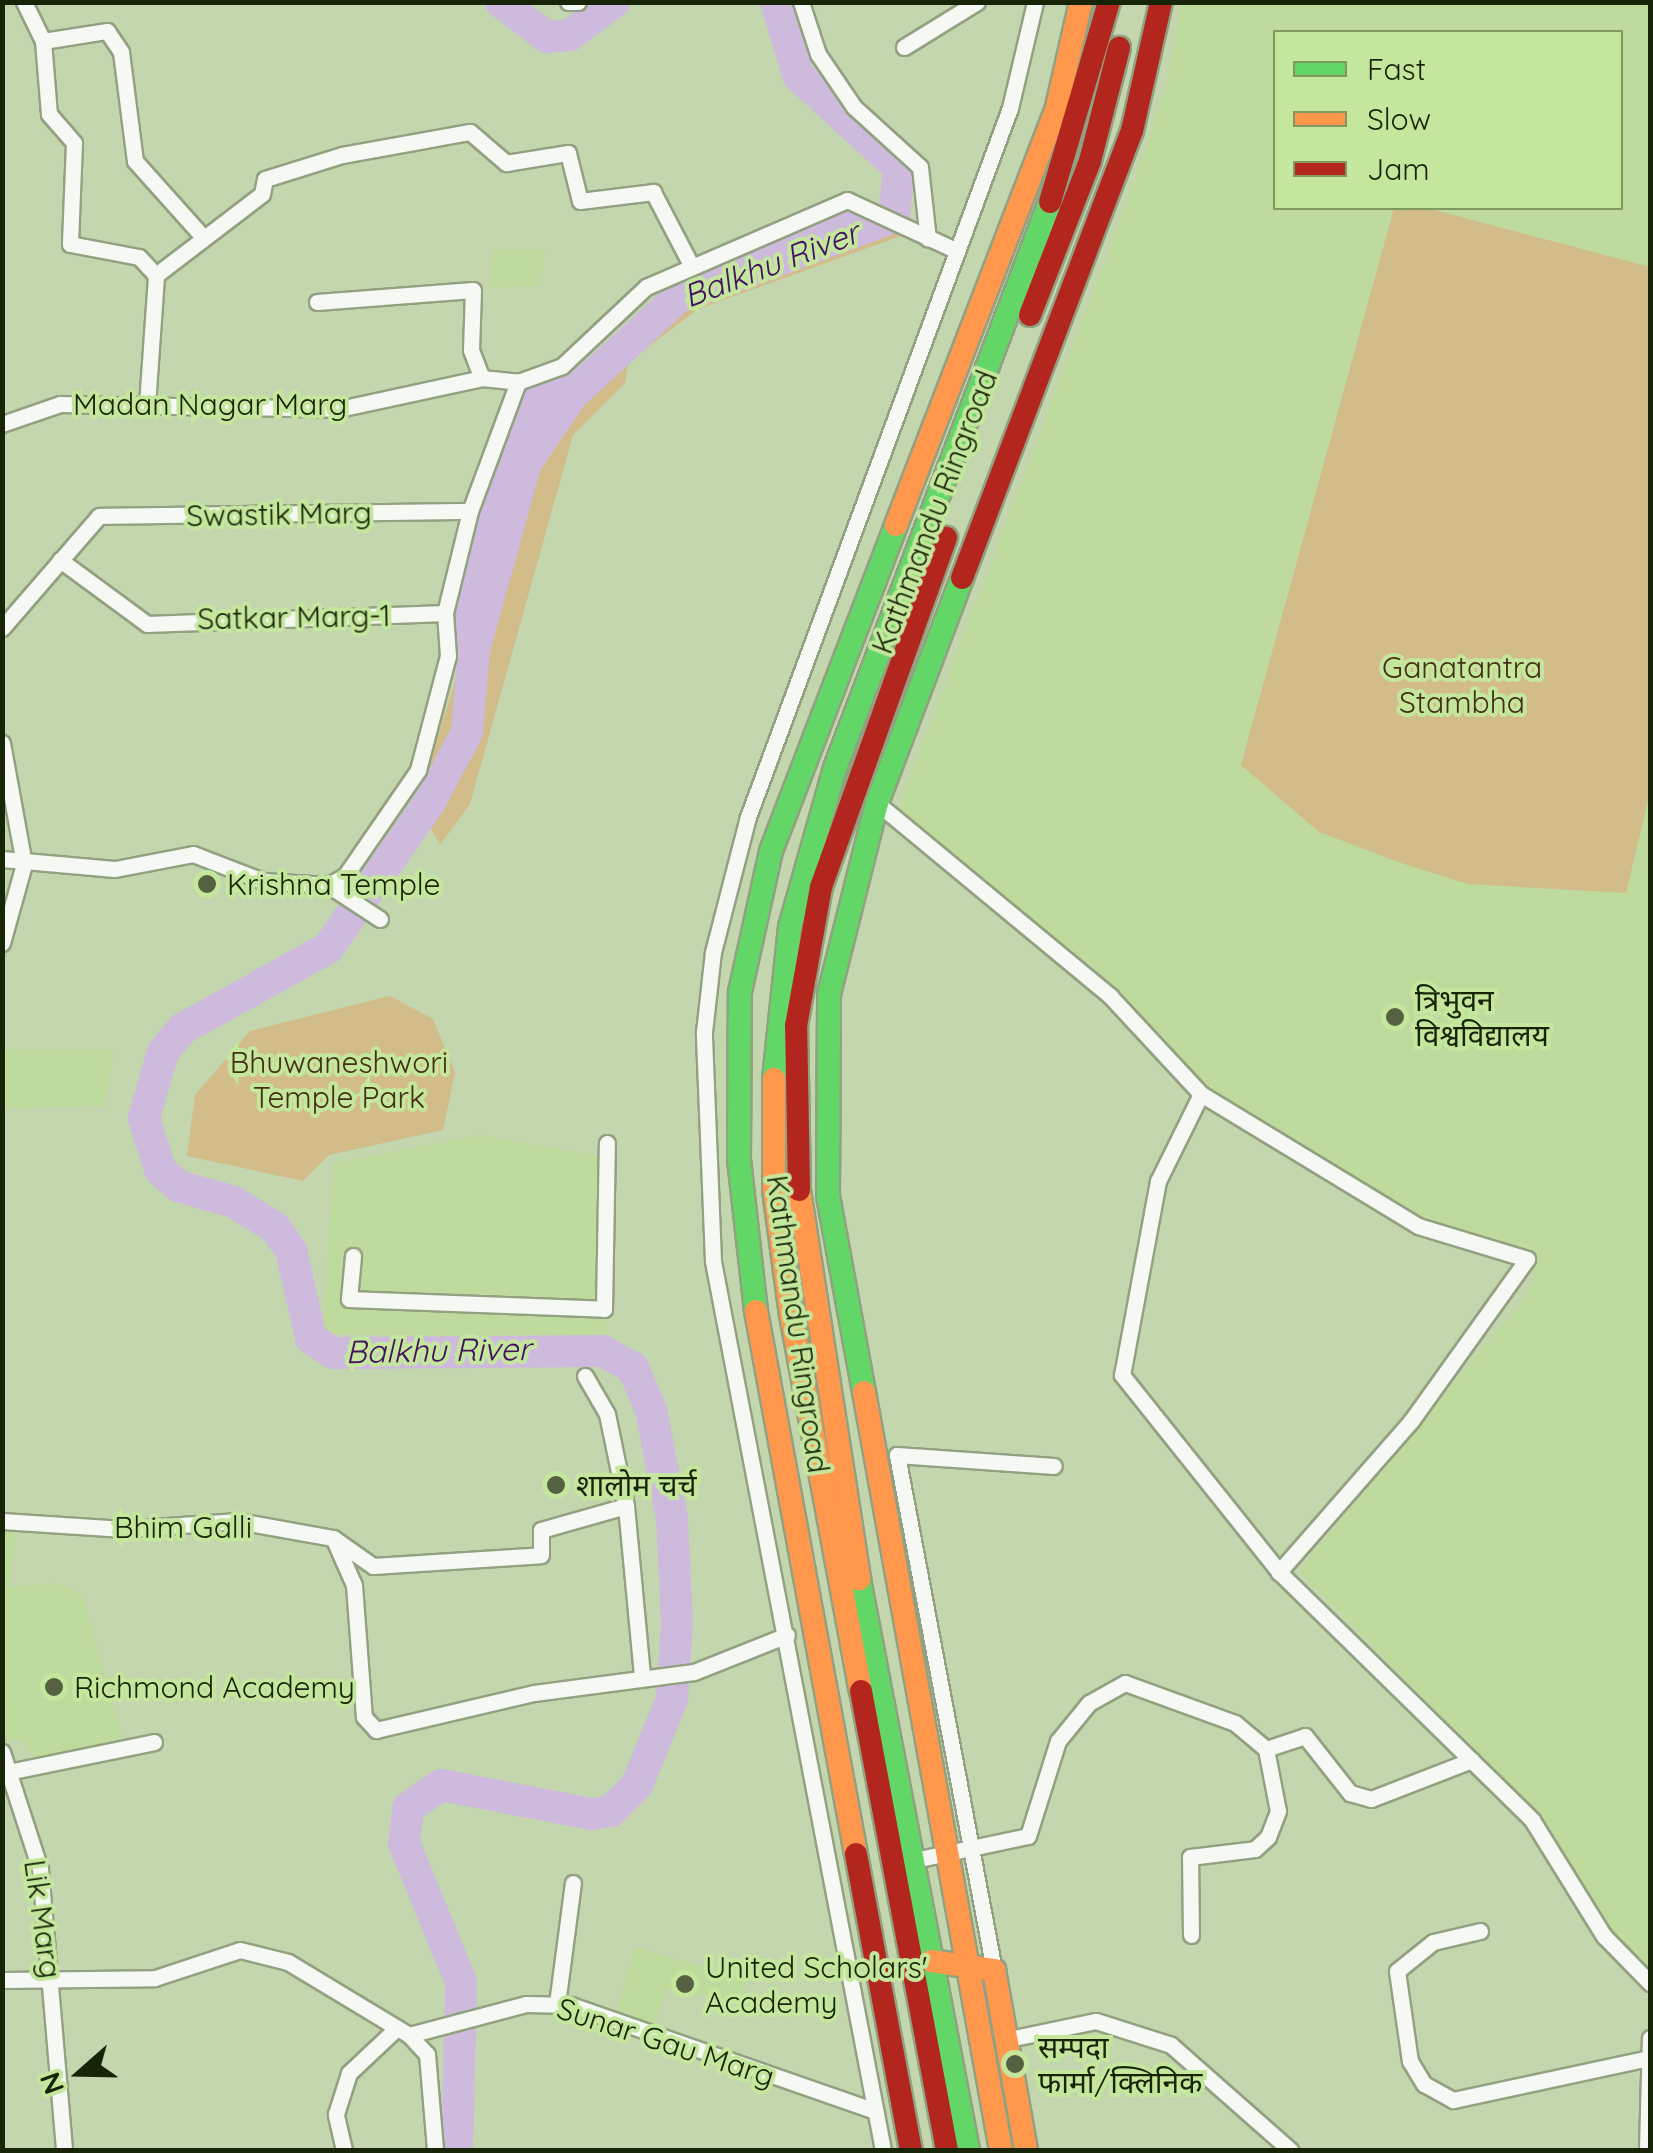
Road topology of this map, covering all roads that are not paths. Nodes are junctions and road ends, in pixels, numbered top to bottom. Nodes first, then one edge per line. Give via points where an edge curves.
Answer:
1 (24, 2) edge
2 (568, 2) edge
3 (578, 2) edge
4 (801, 2) edge
5 (977, 2) edge
6 (1035, 2) edge
7 (1081, 2) edge
8 (1109, 2) edge
9 (1128, 2) edge
10 (1161, 2) edge
11 (43, 41) junction
12 (904, 47) dead end
13 (922, 236) junction
14 (203, 237) junction
15 (955, 250) junction
16 (689, 261) junction
17 (156, 275) junction
18 (318, 302) dead end
19 (482, 378) junction
20 (518, 382) junction
21 (146, 405) junction
22 (2, 424) edge
23 (470, 511) junction
24 (60, 560) junction
25 (445, 613) junction
26 (2, 628) edge
27 (2, 744) edge
28 (877, 803) junction
29 (2, 859) edge
30 (24, 864) junction
31 (328, 885) junction
32 (380, 919) dead end
33 (2, 943) edge
34 (1202, 1094) junction
35 (607, 1143) dead end
36 (353, 1256) dead end
37 (758, 1324) junction
38 (726, 1331) junction
39 (585, 1376) dead end
40 (1054, 1466) dead end
41 (626, 1506) junction
42 (2, 1521) edge
43 (333, 1538) junction
44 (1280, 1572) junction
45 (787, 1635) junction
46 (646, 1674) junction
47 (154, 1742) dead end
48 (1266, 1749) junction
49 (2, 1752) edge
50 (1472, 1760) junction
51 (8, 1772) junction
52 (956, 1854) junction
53 (914, 1860) junction
54 (572, 1883) dead end
55 (1480, 1931) dead end
56 (1192, 1935) dead end
57 (931, 1961) junction
58 (961, 1966) junction
59 (994, 1970) junction
60 (2, 1980) edge
61 (53, 1982) junction
62 (1650, 1983) edge
63 (558, 2004) junction
64 (408, 2031) junction
65 (1650, 2038) edge
66 (1004, 2040) junction
67 (1649, 2058) edge
68 (875, 2111) junction
69 (64, 2150) edge
70 (344, 2150) edge
71 (435, 2150) edge
72 (882, 2150) edge
73 (912, 2150) edge
74 (947, 2150) edge
75 (968, 2150) edge
76 (1000, 2150) edge
77 (1026, 2150) edge
78 (1290, 2150) edge
79 (1647, 2150) edge

1 - 11 street
2 - 3 street
4 - 13 street via 818,54 854,106 920,167
5 - 12 street
6 - 15 street via 1010,108
7 - 37 main road via 1056,111 811,744 750,932 737,1102
8 - 74 main road, Kathmandu Ringroad via 1074,139 835,768 794,910 774,1034 774,1190 791,1315
9 - 53 main road, Kathmandu Ringroad via 1090,161 845,812 796,1026 798,1228
10 - 28 main road via 1132,132
11 - 14 street via 107,31 121,52 135,161
11 - 17 street via 50,114 74,143 70,244 139,258
13 - 15 street
13 - 16 street, Madan Nagar Marg via 847,200
14 - 16 street via 262,194 265,179 470,132 506,163 568,152 580,201 653,192
14 - 17 street
15 - 38 street via 725,890 702,1096
16 - 20 street, Madan Nagar Marg via 630,300 559,367
17 - 21 street
18 - 19 street via 473,290 471,350
19 - 20 street, Madan Nagar Marg
19 - 21 street, Madan Nagar Marg via 339,409
20 - 23 street
21 - 22 street, Madan Nagar Marg via 60,404
23 - 24 street, Swastik Marg via 99,516
23 - 25 street
24 - 25 street, Satkar Marg-1 via 147,624
24 - 26 street, Swastik Marg
25 - 31 street via 448,656 418,770 345,876
27 - 30 street
28 - 34 street via 1110,996
28 - 52 main road via 828,994 828,1195
29 - 30 street
30 - 31 street via 115,869 193,854 263,881
30 - 33 street
31 - 32 street
34 - 44 street via 1158,1181 1122,1375
34 - 44 street via 1418,1226 1527,1259 1410,1420
35 - 36 street via 604,1309 349,1298
37 - 38 street
37 - 73 main road
38 - 45 street
39 - 41 street via 606,1414
40 - 52 street via 897,1455
41 - 43 street, Bhim Galli via 541,1530 542,1554 373,1566
41 - 46 street
42 - 43 street, Bhim Galli via 124,1529 238,1521
43 - 46 street via 354,1585 364,1717 376,1730
44 - 50 street
45 - 46 street via 694,1672
45 - 68 street
47 - 51 street
48 - 50 street via 1305,1736 1350,1793 1371,1799
48 - 52 street via 1234,1723 1184,1712 1156,1692 1106,1689 1058,1741 1036,1826
48 - 56 street via 1273,1824 1255,1849 1190,1857
49 - 51 street, Lik Marg
50 - 62 street via 1532,1820 1604,1936
51 - 61 street, Lik Marg via 40,1869
52 - 53 street
52 - 58 main road
52 - 59 street
53 - 57 main road, Kathmandu Ringroad
54 - 63 street
55 - 67 street via 1433,1942 1398,1971 1410,2061 1424,2084 1452,2100
57 - 58 main road
57 - 75 main road, Kathmandu Ringroad
58 - 59 main road
58 - 76 main road
59 - 66 main road
60 - 61 street
61 - 64 street via 155,1978 240,1950 288,1962
61 - 69 street, Lik Marg
63 - 64 street, Sunar Gau Marg via 538,2002
63 - 68 street, Sunar Gau Marg
64 - 70 street via 349,2073 336,2114
64 - 71 street via 427,2054
65 - 67 street
66 - 77 main road
66 - 78 street via 1096,2022 1171,2045
67 - 79 street
68 - 72 street

